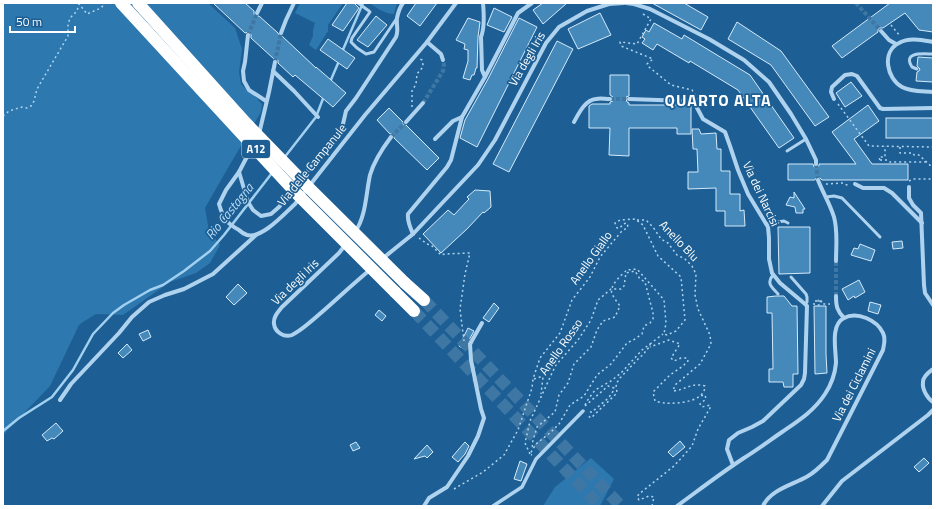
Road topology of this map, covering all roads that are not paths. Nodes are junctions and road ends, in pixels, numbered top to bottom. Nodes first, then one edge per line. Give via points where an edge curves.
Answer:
1 (121, 3) edge
2 (138, 3) edge
3 (262, 3) edge
4 (294, 3) edge
5 (358, 3) edge
6 (403, 3) edge
7 (456, 3) edge
8 (483, 3) edge
9 (532, 3) edge
10 (625, 3) edge
11 (257, 13) tunnel mouth
12 (397, 18) junction
13 (881, 31) tunnel mouth
14 (282, 33) tunnel mouth
15 (248, 35) tunnel mouth
16 (427, 42) junction
17 (933, 42) edge
18 (896, 44) junction
19 (933, 54) edge
20 (443, 60) dead end
21 (275, 62) tunnel mouth
22 (917, 69) dead end
23 (273, 71) junction
24 (485, 77) junction
25 (933, 92) edge
26 (610, 99) tunnel mouth
27 (834, 99) dead end
28 (629, 100) tunnel mouth
29 (266, 102) junction
30 (423, 103) tunnel mouth
31 (933, 108) edge
32 (318, 117) dead end
33 (462, 117) junction
34 (406, 122) tunnel mouth
35 (574, 122) dead end
36 (391, 137) tunnel mouth
37 (434, 139) dead end
38 (806, 139) junction
39 (787, 151) dead end
40 (816, 164) tunnel mouth
41 (239, 172) junction
42 (818, 180) tunnel mouth
43 (855, 184) dead end
44 (909, 187) road end
45 (826, 197) junction
46 (788, 223) dead end
47 (922, 223) junction
48 (766, 224) junction
49 (413, 234) junction
50 (256, 235) junction
51 (880, 237) dead end
52 (836, 261) tunnel mouth
53 (379, 263) dead end
54 (373, 268) dead end
55 (773, 275) junction
56 (791, 277) dead end
57 (778, 294) dead end
58 (836, 296) tunnel mouth
59 (424, 300) tunnel mouth
60 (805, 304) junction
61 (933, 305) edge
62 (414, 311) tunnel mouth
63 (844, 318) junction
64 (482, 323) dead end
65 (933, 369) edge
66 (60, 400) dead end
67 (933, 402) edge
68 (583, 409) road end
69 (933, 410) edge
70 (733, 465) junction
71 (424, 506) edge
72 (493, 506) edge
73 (677, 506) edge
74 (763, 506) edge
75 (822, 506) edge

1 - 62 highway, A12, bridge via 297,194
2 - 59 highway, A12, bridge via 246,123 404,283
3 - 11 street
4 - 14 street
5 - 12 lane via 370,12 351,42 366,54 374,52
6 - 12 street
7 - 16 street, Via delle Campanule
8 - 24 street via 481,37 482,70
9 - 24 street via 518,13
10 - 38 street, Via degli Iris via 650,9 744,60 768,82
10 - 49 street, Via degli Iris via 609,4 587,11 559,27 546,42 495,140 478,165
12 - 41 street via 396,37 346,111 340,132 279,208 271,214 261,216 253,210
13 - 18 street
15 - 29 street via 244,81 249,90
16 - 20 street via 441,54
16 - 50 street, Via delle Campanule via 295,204 266,230
17 - 18 street via 921,40
18 - 25 street via 888,58 889,70 894,80 903,88
19 - 22 lane via 912,56 910,64 912,68
21 - 23 street
23 - 29 street
23 - 32 street
24 - 33 street
26 - 35 street via 595,99 588,102
27 - 31 street via 832,87 845,75 852,74 857,76 880,108
28 - 48 street, Via dei Narcisi via 686,101 695,104 702,119 725,132 748,194
29 - 41 street via 259,134
30 - 34 street
33 - 37 street via 453,121
33 - 49 street via 451,160 408,214
36 - 54 street, Via degli Iris via 379,153 370,175 358,227 339,253 275,316 275,329 278,333 292,335
38 - 39 lane
38 - 40 street, Via degli Iris
41 - 50 street via 219,204 223,217 232,226 246,235
42 - 45 street
43 - 47 street via 863,188 884,188
44 - 47 street via 910,198 922,213
45 - 51 lane via 842,198
45 - 52 street via 837,230
46 - 48 lane via 784,221
47 - 61 street via 925,293
48 - 55 street, Via dei Narcisi via 770,238 769,259
49 - 53 street, Via degli Iris
50 - 66 street, Via delle Campanule via 213,274 184,289 149,302 71,384
55 - 57 lane via 770,286
55 - 60 street
56 - 60 lane via 806,294 808,302
58 - 63 street via 836,308
60 - 70 street via 807,314 804,380 763,421 729,440 727,449
63 - 70 street, Via dei Ciclamini via 836,328 834,374 820,401 801,419
63 - 74 street, Via dei Ciclamini via 868,318 880,327 885,340 883,350 827,460 809,476 776,491
64 - 71 street via 470,344 484,418 468,456 447,487 429,498
65 - 67 street via 923,381 927,396
68 - 72 street via 536,459 522,486
69 - 75 street via 842,481
70 - 73 street, Via dei Ciclamini

